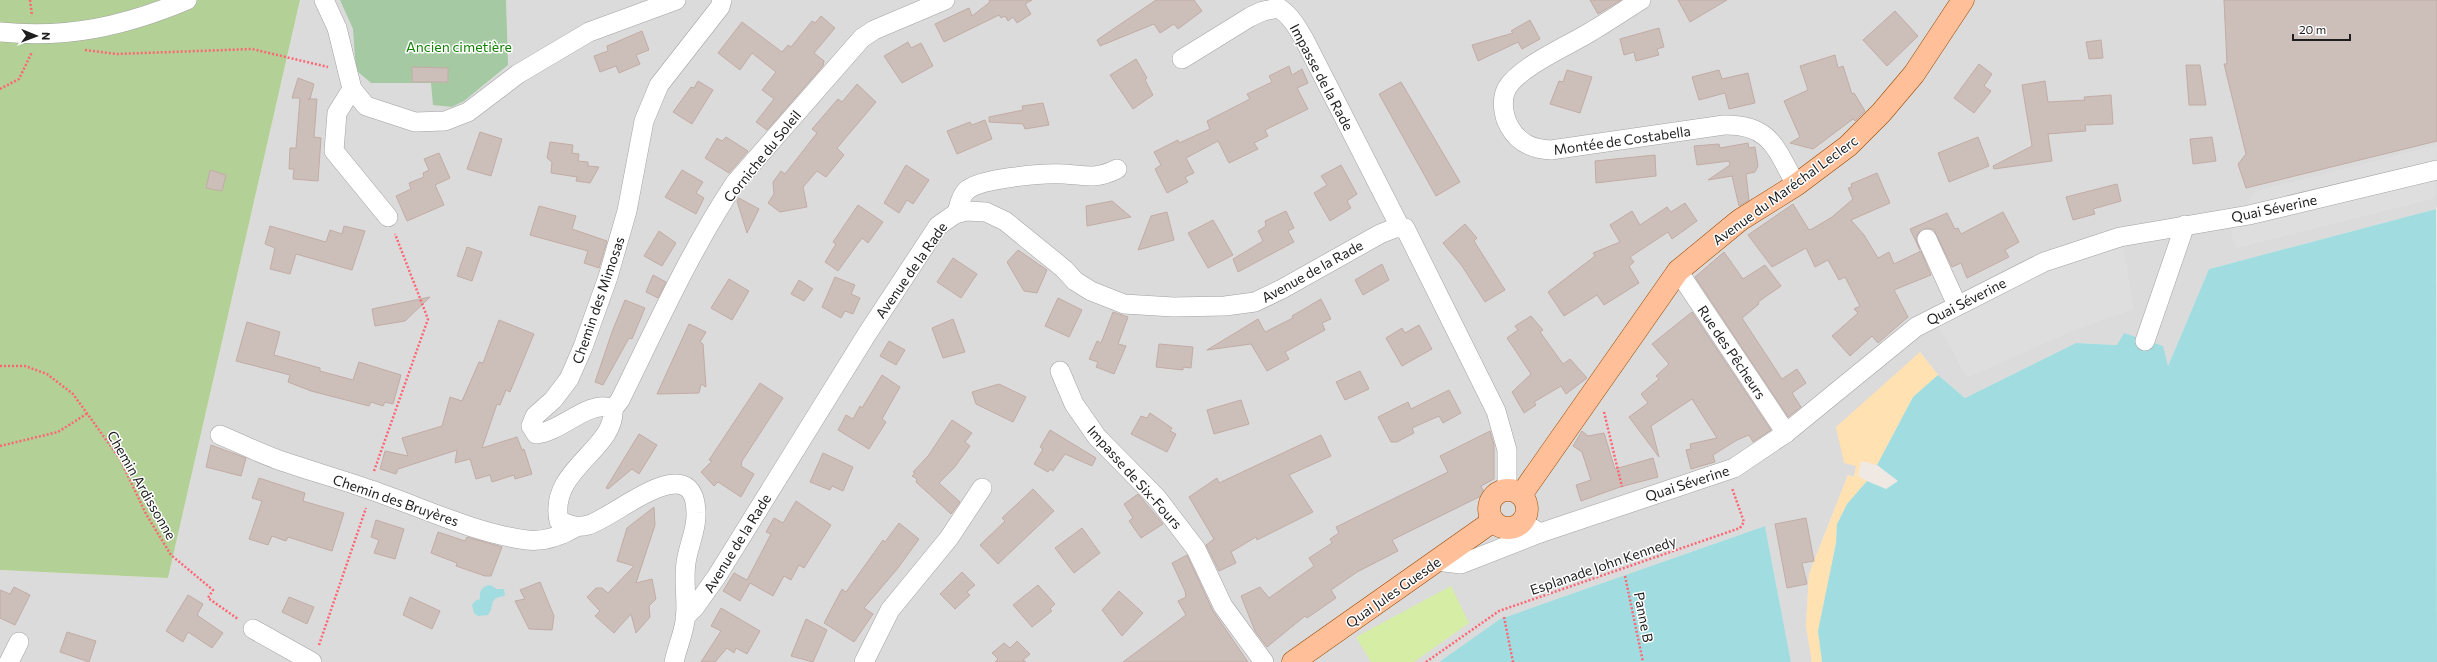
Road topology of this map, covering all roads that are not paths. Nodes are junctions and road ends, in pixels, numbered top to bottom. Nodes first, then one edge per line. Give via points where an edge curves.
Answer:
1 (187, 0) edge
2 (324, 0) edge
3 (676, 0) edge
4 (722, 0) edge
5 (945, 0) edge
6 (1641, 0) edge
7 (1963, 0) edge
8 (0, 32) edge
9 (1182, 59) dead end
10 (352, 89) junction
11 (1117, 169) dead end
12 (2437, 170) edge
13 (1796, 184) junction
14 (957, 213) junction
15 (388, 217) road end
16 (2184, 225) junction
17 (1400, 227) junction
18 (1927, 239) dead end
19 (1678, 271) junction
20 (1957, 305) junction
21 (2145, 341) dead end
22 (1060, 371) dead end
23 (613, 409) junction
24 (1786, 433) junction
25 (220, 435) dead end
26 (1514, 487) junction
27 (982, 488) dead end
28 (1493, 521) junction
29 (576, 527) junction
30 (1531, 527) junction
31 (1437, 561) junction
32 (685, 616) junction
33 (253, 629) road end
34 (19, 642) dead end
35 (315, 655) edge
36 (8, 662) edge
37 (674, 662) edge
38 (864, 662) edge
39 (1264, 662) edge
40 (1293, 662) edge

1 - 8 street via 120,24 35,36
2 - 10 street via 337,28
3 - 10 street via 589,32 518,74 468,112 445,121 415,122 390,115 366,106
4 - 23 street, Chemin des Mimosas via 720,7 659,85 644,121 619,240 583,347 569,379 552,400 534,416 531,426 536,434 548,433 592,408 605,405
5 - 23 street, Corniche du Soleil via 874,30 862,38 735,183
6 - 13 street, Montée de Costabella via 1511,81 1504,97 1504,109 1506,120 1516,137 1531,147 1556,150 1724,125 1748,126 1759,130 1770,140
7 - 13 main road, Avenue du Maréchal Leclerc via 1914,74 1882,113 1848,146
9 - 17 street, Impasse de la Rade via 1263,11 1279,8 1285,12 1304,39
10 - 15 street via 337,113 334,151
11 - 14 street via 1099,176 1062,174 986,182 965,192
12 - 16 street, Quai Séverine via 2249,215
13 - 19 main road, Avenue du Maréchal Leclerc via 1740,220
14 - 17 street, Avenue de la Rade via 976,211 997,216 1064,269 1075,281 1091,291 1124,304 1159,306 1225,306 1255,302 1380,234
14 - 32 street, Avenue de la Rade via 938,226 867,334 717,576 695,607
16 - 20 street, Quai Séverine via 2120,237 2044,262
16 - 21 street
17 - 26 street via 1409,233 1496,412
18 - 20 street
19 - 24 street, Rue des Pêcheurs
19 - 26 main road, Avenue du Maréchal Leclerc via 1592,394
20 - 24 street, Quai Séverine via 1916,327
22 - 39 street, Impasse de Six-Fours via 1074,404 1097,437 1157,498 1196,549 1223,606
23 - 29 street via 614,417 609,429 560,490 556,507 559,521
24 - 30 street, Quai Séverine via 1726,471 1625,503
25 - 29 street, Chemin des Bruyères via 274,458 370,489 468,525 528,540 556,537
26 - 28 main road via 1491,498 1488,510
26 - 30 main road via 1527,506
27 - 38 street via 949,538 890,610
28 - 30 main road via 1504,528
28 - 31 main road, Quai Jules Guesde
29 - 32 street via 590,525 658,486 676,483 689,490 696,511 686,563
30 - 31 street, Quai Séverine via 1461,564
31 - 40 main road, Quai Jules Guesde
32 - 37 street
33 - 35 street
34 - 36 street

